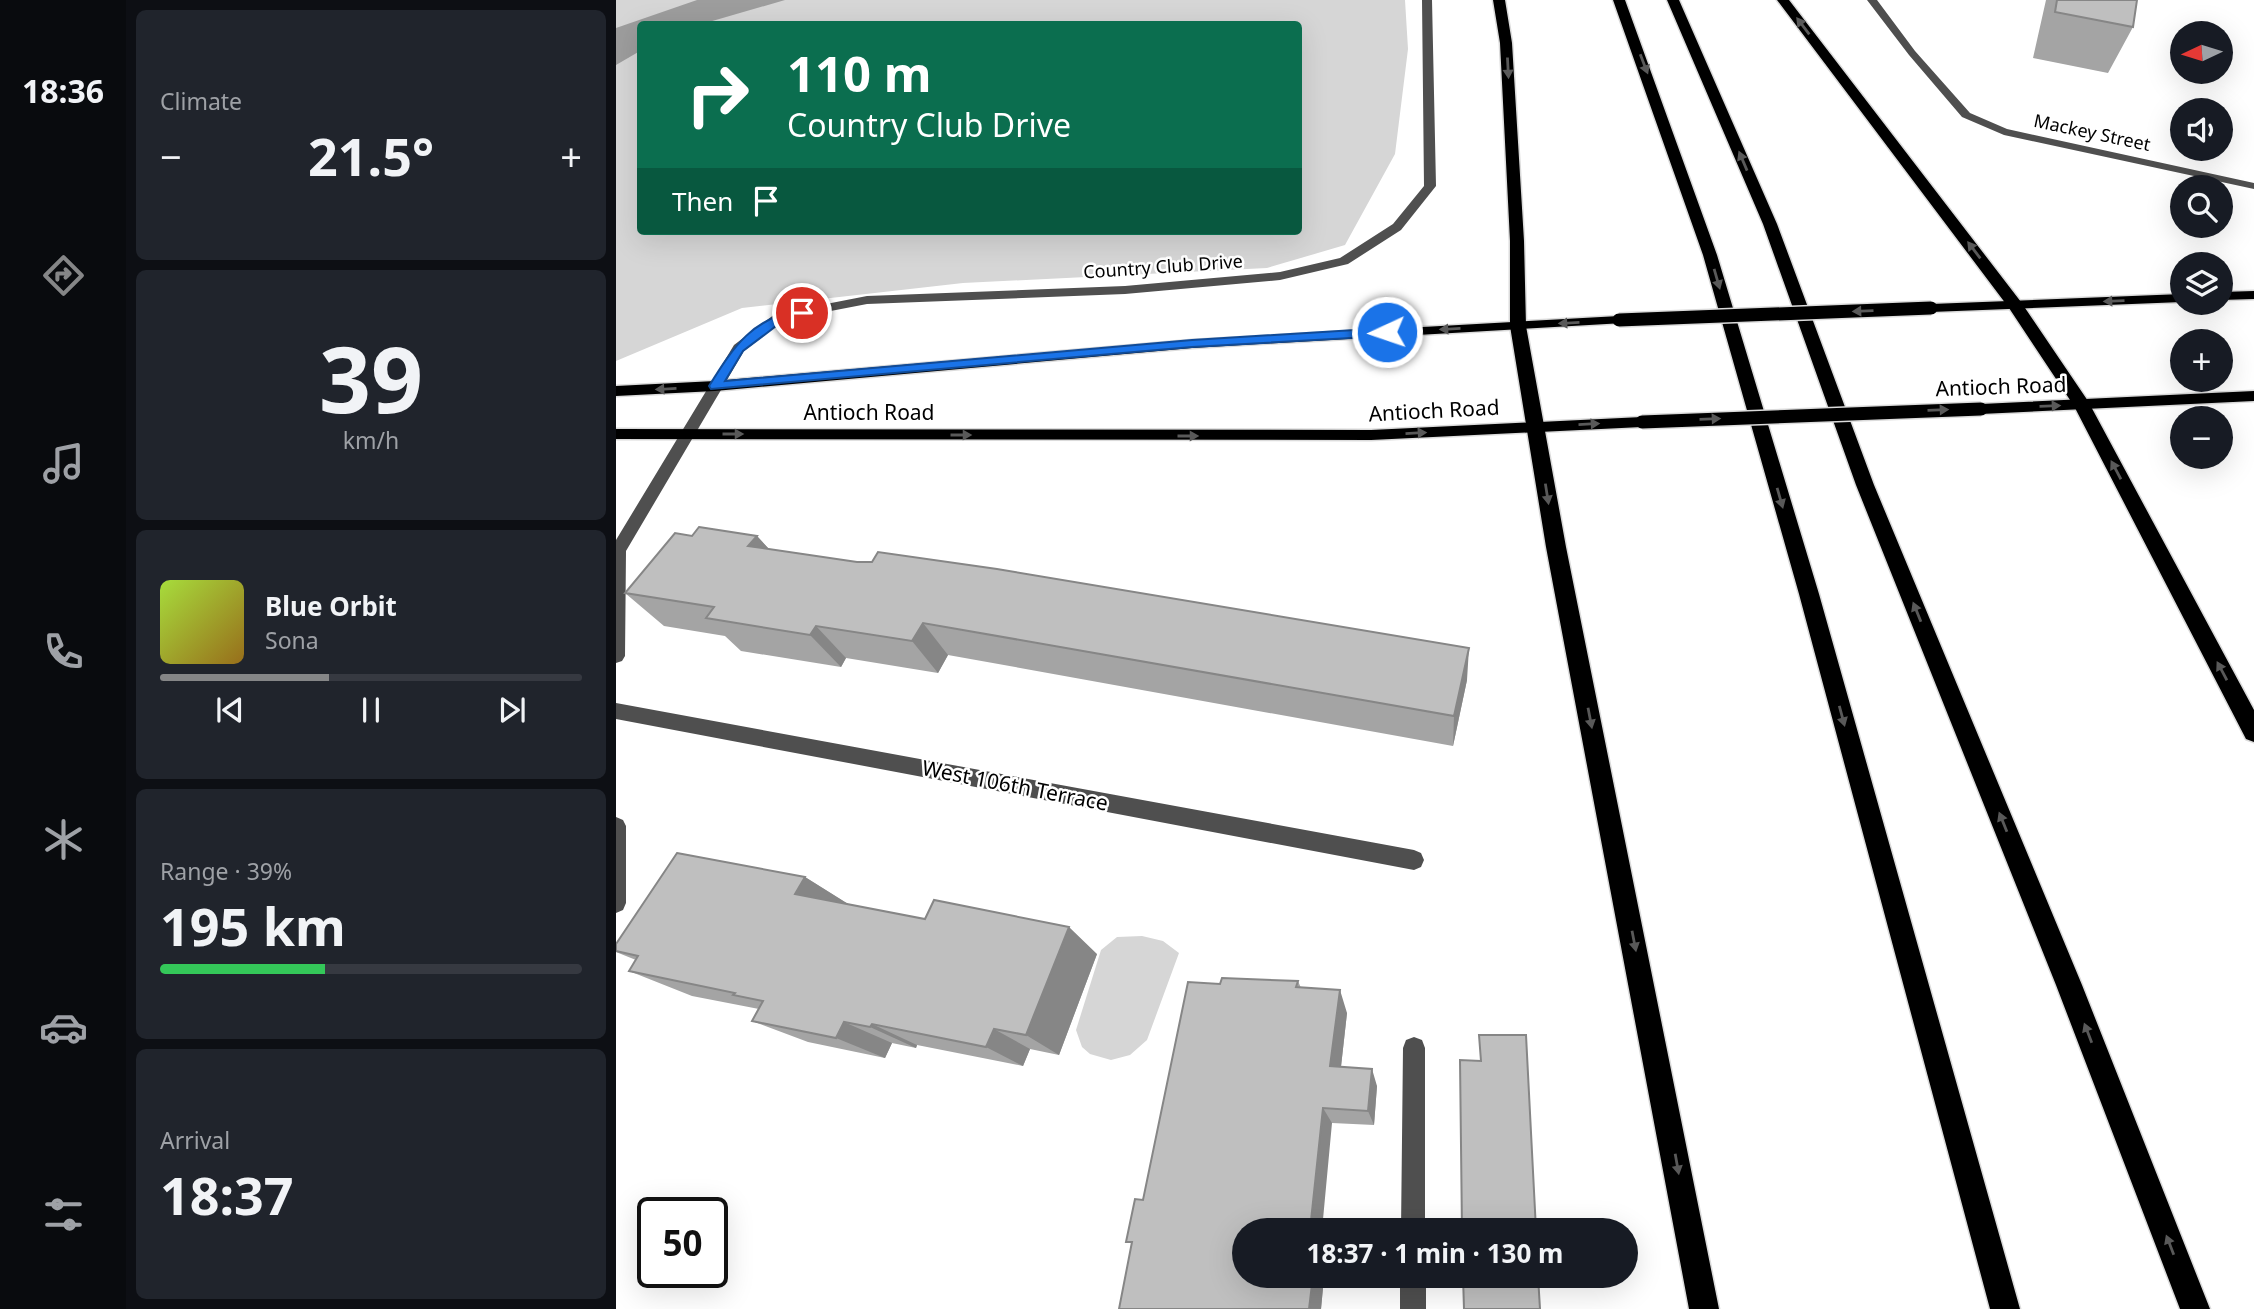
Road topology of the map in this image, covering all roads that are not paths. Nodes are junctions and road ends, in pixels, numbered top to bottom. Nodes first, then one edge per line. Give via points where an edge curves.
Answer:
1 (1427, 0) edge
2 (1499, 0) edge
3 (1619, 0) edge
4 (1673, 0) edge
5 (1783, 0) edge
6 (1872, 0) edge
7 (2254, 186) edge
8 (2254, 295) edge
9 (2233, 296) edge
10 (2170, 299) edge
11 (2015, 305) junction
12 (1518, 326) junction
13 (715, 386) junction
14 (616, 391) edge
15 (2254, 396) edge
16 (2082, 405) junction
17 (1535, 427) junction
18 (616, 434) edge
19 (687, 434) junction
20 (616, 656) edge
21 (616, 711) edge
22 (2254, 732) edge
23 (616, 826) edge
24 (1413, 860) dead end
25 (616, 903) edge
26 (1414, 1048) dead end
27 (1413, 1218) edge
28 (1413, 1288) edge
29 (1413, 1309) edge
30 (1704, 1309) edge
31 (2005, 1309) edge
32 (2195, 1309) edge

1 - 13 street, Country Club Drive via 1430,186 1397,227 1344,261 1280,276 1125,289 867,300 780,317 739,348
2 -> 12 highway via 1506,43
3 -> 31 highway via 1717,281 1809,594
32 -> 4 highway via 1865,485 1770,224
11 -> 5 highway
6 - 7 street, Mackey Street via 1966,115 2004,132
8 - 9 main road
10 -> 11 main road, Antioch Road
11 -> 12 main road, Antioch Road, bridge
11 - 16 highway
12 -> 13 main road, Antioch Road via 1192,344
12 - 17 highway
13 -> 14 main road, Antioch Road
13 - 19 street
15 - 16 main road, Antioch Road
17 -> 16 main road, Antioch Road, bridge
22 -> 16 highway
19 -> 17 main road, Antioch Road via 1358,436
17 -> 30 highway
18 - 19 main road, Antioch Road
19 - 20 street via 618,551
21 - 24 street, West 106th Terrace
23 - 25 street
26 - 27 street
28 - 29 street

